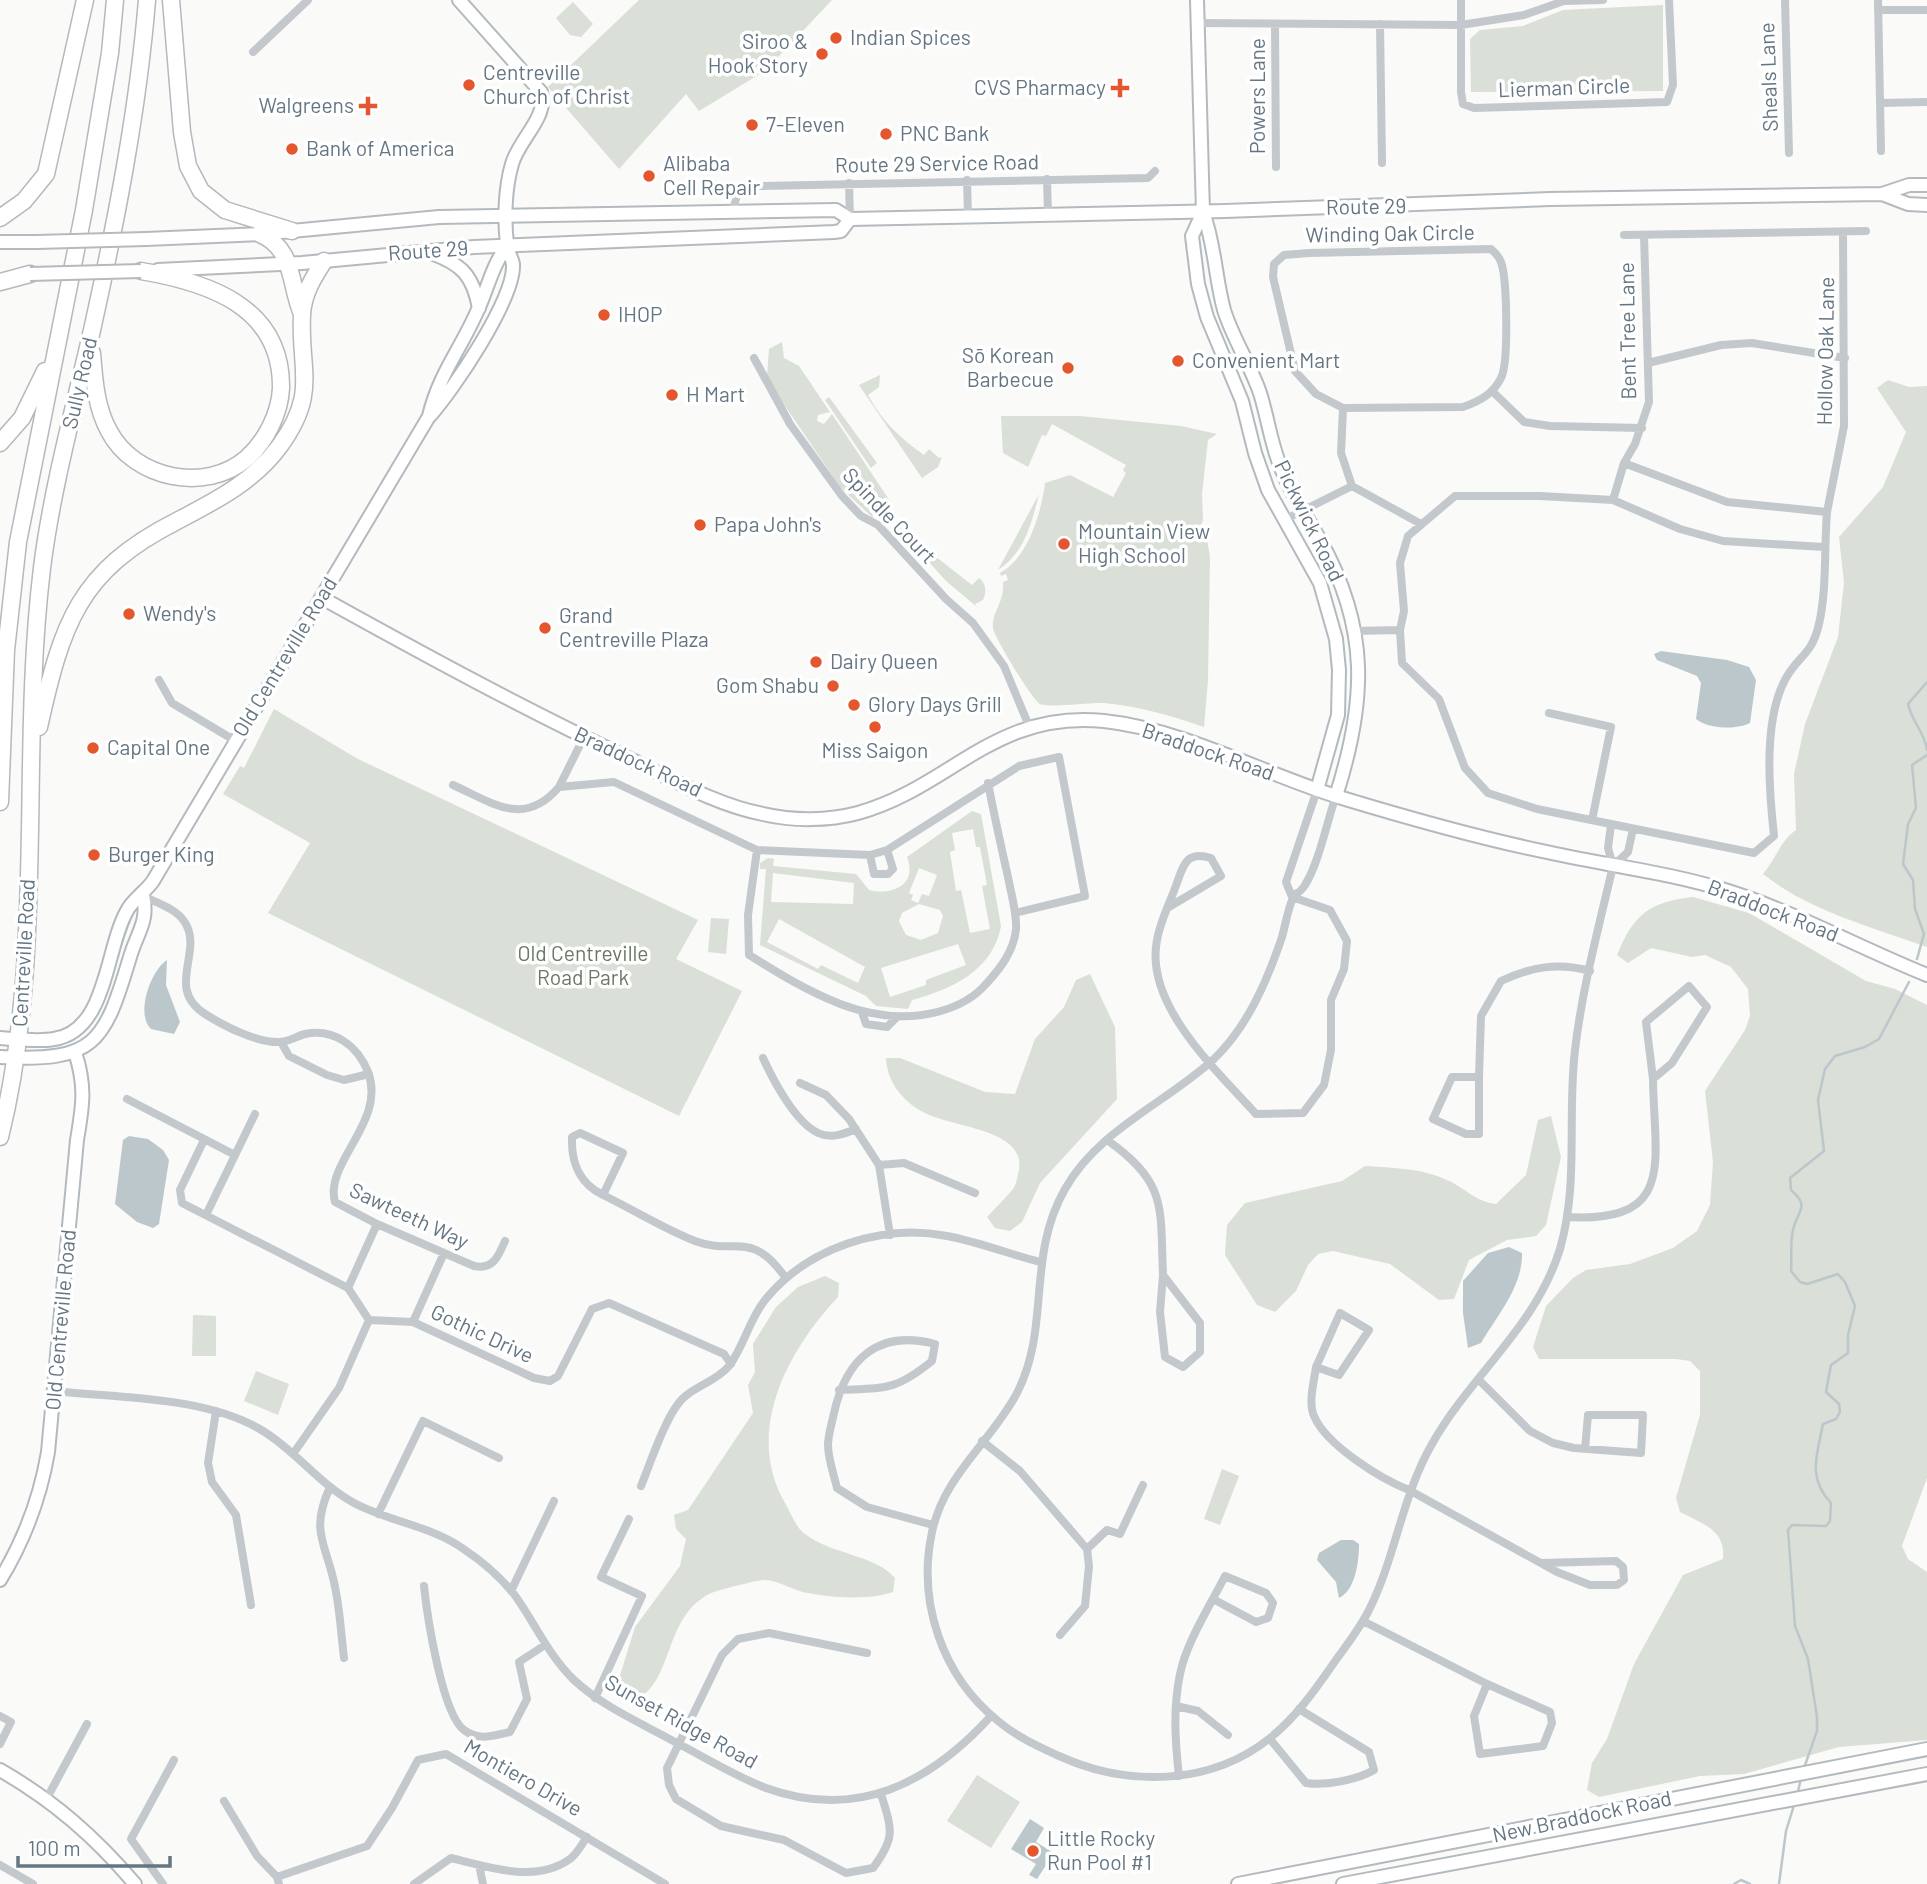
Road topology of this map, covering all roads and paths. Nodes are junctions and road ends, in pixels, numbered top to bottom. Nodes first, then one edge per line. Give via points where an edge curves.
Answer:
1 (85, 0) edge
2 (115, 0) edge
3 (147, 0) edge
4 (171, 0) edge
5 (308, 0) edge
6 (459, 0) edge
7 (1197, 0) edge
8 (1461, 0) edge
9 (1564, 0) edge
10 (1603, 0) edge
11 (1669, 0) edge
12 (1785, 0) edge
13 (1878, 5) edge
14 (1927, 10) edge
15 (1198, 23) junction
16 (1380, 24) junction
17 (1275, 25) junction
18 (1461, 25) junction
19 (253, 52) dead end
20 (1927, 102) edge
21 (1880, 103) junction
22 (1881, 151) dead end
23 (1789, 153) dead end
24 (1382, 163) dead end
25 (1276, 167) dead end
26 (1155, 171) dead end
27 (1047, 179) junction
28 (967, 180) junction
29 (849, 183) junction
30 (1927, 185) edge
31 (1882, 194) junction
32 (1927, 205) edge
33 (734, 212) junction
34 (1203, 212) junction
35 (1048, 215) junction
36 (507, 216) junction
37 (968, 216) junction
38 (0, 218) edge
39 (850, 219) junction
40 (292, 231) junction
41 (1866, 231) dead end
42 (1843, 232) junction
43 (260, 234) junction
44 (1644, 235) junction
45 (1624, 236) dead end
46 (0, 242) edge
47 (507, 246) junction
48 (425, 250) junction
49 (324, 261) junction
50 (289, 264) junction
51 (141, 271) junction
52 (0, 274) edge
53 (30, 274) junction
54 (0, 282) edge
55 (479, 308) junction
56 (302, 314) junction
57 (62, 326) junction
58 (93, 327) junction
59 (754, 358) dead end
60 (1845, 358) junction
61 (1648, 363) junction
62 (1492, 391) junction
63 (1343, 408) junction
64 (428, 418) junction
65 (1642, 428) junction
66 (0, 443) edge
67 (1624, 463) junction
68 (1352, 486) junction
69 (1613, 500) junction
70 (1303, 512) junction
71 (1827, 512) junction
72 (1284, 520) junction
73 (1421, 524) junction
74 (1824, 547) junction
75 (322, 598) junction
76 (1400, 630) junction
77 (1354, 631) junction
78 (159, 680) dead end
79 (1549, 713) dead end
80 (1029, 726) junction
81 (583, 737) junction
82 (234, 740) junction
83 (1, 755) edge
84 (31, 767) junction
85 (988, 783) junction
86 (453, 785) dead end
87 (559, 787) junction
88 (1317, 790) junction
89 (1336, 796) junction
90 (0, 802) edge
91 (1592, 820) junction
92 (1611, 825) junction
93 (1633, 829) junction
94 (757, 850) junction
95 (887, 850) junction
96 (870, 856) junction
97 (1613, 866) junction
98 (143, 896) junction
99 (1292, 897) junction
100 (1169, 907) junction
101 (1016, 913) junction
102 (1590, 971) junction
103 (1927, 975) edge
104 (0, 1038) edge
105 (19, 1039) junction
106 (281, 1042) junction
107 (75, 1052) junction
108 (0, 1057) edge
109 (17, 1058) junction
110 (763, 1058) dead end
111 (1210, 1063) junction
112 (369, 1074) junction
113 (1479, 1077) junction
114 (1653, 1079) junction
115 (800, 1083) dead end
116 (127, 1099) dead end
117 (255, 1114) dead end
118 (856, 1129) junction
119 (0, 1138) edge
120 (204, 1140) junction
121 (1107, 1140) junction
122 (235, 1155) junction
123 (879, 1165) junction
124 (975, 1193) dead end
125 (604, 1195) junction
126 (206, 1215) junction
127 (1567, 1217) junction
128 (377, 1224) junction
129 (890, 1235) junction
130 (505, 1241) dead end
131 (444, 1253) junction
132 (1040, 1262) junction
133 (1163, 1275) junction
134 (785, 1277) junction
135 (348, 1288) junction
136 (369, 1320) junction
137 (413, 1322) junction
138 (731, 1364) junction
139 (1316, 1367) junction
140 (1478, 1379) junction
141 (839, 1390) junction
142 (54, 1391) junction
143 (216, 1410) junction
144 (982, 1441) junction
145 (1585, 1449) junction
146 (293, 1454) junction
147 (499, 1458) dead end
148 (1143, 1485) dead end
149 (640, 1486) dead end
150 (330, 1488) junction
151 (1409, 1490) junction
152 (554, 1501) dead end
153 (377, 1514) junction
154 (629, 1519) dead end
155 (933, 1525) junction
156 (1087, 1549) junction
157 (1541, 1563) junction
158 (0, 1580) edge
159 (424, 1586) dead end
160 (511, 1591) junction
161 (1213, 1599) junction
162 (251, 1605) dead end
163 (1363, 1621) junction
164 (1060, 1635) dead end
165 (545, 1645) junction
166 (867, 1653) dead end
167 (344, 1658) dead end
168 (1488, 1684) junction
169 (595, 1698) junction
170 (1176, 1706) junction
171 (1299, 1709) junction
172 (0, 1716) edge
173 (991, 1716) junction
174 (87, 1724) dead end
175 (1227, 1735) dead end
176 (1270, 1738) junction
177 (678, 1743) junction
178 (0, 1744) edge
179 (1927, 1749) edge
180 (174, 1760) dead end
181 (0, 1770) edge
182 (1927, 1774) edge
183 (1179, 1776) junction
184 (881, 1794) junction
185 (47, 1798) junction
186 (224, 1801) dead end
187 (587, 1837) junction
188 (0, 1865) edge
189 (479, 1865) junction
190 (278, 1880) edge
191 (161, 1883) edge
192 (661, 1883) edge
193 (33, 1884) edge
194 (135, 1884) edge
195 (414, 1884) edge
196 (483, 1884) edge
197 (1238, 1884) edge
198 (1343, 1884) edge

1 - 38 highway via 46,174 24,201
2 - 57 highway, Sully Road
3 - 58 highway, Sully Road via 131,127
4 - 40 highway via 182,132 188,166 201,191 225,210
5 - 19 street
6 - 36 street via 542,97 541,115 527,131 512,162
7 - 15 street, Pickwick Road
8 - 18 street, Lierman Circle
9 - 10 street
9 - 18 street via 1524,15
11 - 18 street, Lierman Circle via 1673,85 1667,102 1474,108 1463,104
12 - 23 street, Sheals Lane
13 - 14 street
13 - 21 street
15 - 17 street
15 - 34 street, Pickwick Road
16 - 17 street
16 - 18 street
16 - 24 street
17 - 25 street, Powers Lane
20 - 21 street
21 - 22 street
26 - 27 street, Route 29 Service Road via 1147,178
27 - 28 street, Route 29 Service Road
27 - 35 street
28 - 29 street, Route 29 Service Road
28 - 37 street
29 - 33 street, Route 29 Service Road via 747,188 734,198
29 - 39 street
30 - 31 street, Route 29 via 1909,185
31 - 32 street, Route 29 via 1908,204
31 - 34 street, Route 29
33 - 36 street, Route 29
33 - 39 street, Route 29 via 836,211
34 - 35 street, Route 29
34 - 70 street, Pickwick Road via 1212,235 1216,277 1228,320 1260,394 1279,462
34 - 72 street, Pickwick Road via 1192,236 1198,284 1242,401 1261,472
35 - 37 street, Route 29
36 - 40 street, Route 29 via 439,217
36 - 47 street, Old Centreville Road
37 - 39 street, Route 29
39 - 47 street, Route 29 via 841,231 834,232
40 - 43 street, Route 29
41 - 42 street
42 - 44 street
42 - 60 street, Hollow Oak Lane
43 - 46 street, Route 29, bridge
43 - 50 highway via 274,242
44 - 45 street
44 - 61 street, Bent Tree Lane
47 - 48 street, Route 29
47 - 55 street, Old Centreville Road via 494,264
47 - 64 street, Old Centreville Road via 513,264 504,295 451,393
48 - 49 street, Route 29
48 - 55 street via 460,265 469,275
49 - 50 street, Route 29
49 - 56 highway via 309,284
50 - 51 street, Route 29
50 - 56 highway
51 - 53 street, Route 29, bridge
51 - 58 highway via 221,294 251,313 269,335 279,362 281,392 272,423 256,449 246,460 216,475 188,479 157,472 132,457 109,432 102,415 94,377
52 - 53 street, Route 29
53 - 54 highway
55 - 64 street, Old Centreville Road via 438,382
56 - 84 highway via 306,382 298,414 280,446 239,487 158,530 96,578 58,650
57 - 66 highway via 22,418
57 - 83 highway, Sully Road via 18,542
58 - 84 highway, Sully Road via 47,533 34,667
59 - 80 street, Spindle Court via 790,424 842,496 861,516 878,525 973,623 1004,666
60 - 61 street via 1752,343 1721,345
60 - 71 street, Hollow Oak Lane via 1844,426
61 - 65 street, Bent Tree Lane via 1649,402
62 - 63 street via 1463,407
62 - 63 street, Winding Oak Circle via 1507,360 1503,265 1491,249 1284,255 1274,264 1273,277 1296,370 1316,394
62 - 65 street via 1524,422
63 - 68 street via 1341,453
64 - 75 street, Old Centreville Road
65 - 67 street, Bent Tree Lane
67 - 69 street, Bent Tree Lane
67 - 71 street via 1727,502
68 - 70 street
68 - 73 street
69 - 73 street via 1455,496
69 - 74 street via 1680,529 1723,541
70 - 72 street
70 - 77 street, Pickwick Road via 1339,578
71 - 74 street, Hollow Oak Lane
72 - 88 street, Pickwick Road via 1320,583 1339,654 1338,715
73 - 76 street via 1408,536 1400,563 1404,611
74 - 93 street, Hollow Oak Lane via 1819,623 1809,652 1787,676 1775,704 1769,785 1774,836 1754,853
75 - 81 street, Braddock Road
75 - 82 street, Old Centreville Road
76 - 77 street
76 - 91 street via 1402,663 1439,699 1465,768 1488,793
77 - 89 street, Pickwick Road via 1358,714
78 - 82 street via 173,702
79 - 91 street via 1611,727
80 - 81 street, Braddock Road via 981,747 886,803 819,819 739,808
80 - 88 street, Braddock Road via 1086,720 1135,726
81 - 87 street
82 - 98 street, Old Centreville Road
83 - 90 highway
84 - 105 highway, Centreville Road
85 - 95 street
85 - 101 street
85 - 101 street via 1019,766 1059,757 1085,896
86 - 87 street via 506,809 528,810 547,801
87 - 94 street via 614,782
88 - 89 street, Braddock Road
88 - 99 street via 1286,882
89 - 97 street, Braddock Road via 1487,838
89 - 99 street via 1306,883
91 - 92 street
92 - 93 street
92 - 97 street via 1608,848
93 - 97 street via 1628,852
94 - 96 street
94 - 101 street via 748,955 862,1012 896,1018 958,1006 999,971 1013,944
95 - 96 street
95 - 96 street via 893,869 888,874 874,874
97 - 102 street
97 - 103 street, Braddock Road via 1755,900
98 - 105 street, Old Centreville Road via 129,907 86,1022 58,1039
98 - 106 street via 172,910 190,935 185,988 191,1003 260,1040
98 - 107 street, Old Centreville Road via 147,913 117,1004 102,1030
99 - 111 street via 1264,986 1249,1014
99 - 111 street via 1330,910 1347,941 1344,969 1331,1000 1331,1050 1324,1084 1303,1113 1256,1114
100 - 100 street via 1184,861 1192,856 1211,858 1221,876
100 - 111 street via 1156,945 1156,970 1166,999
102 - 113 street via 1567,964 1500,981 1481,1016
102 - 127 street via 1575,1047
104 - 105 street, Old Centreville Road
105 - 109 highway, Centreville Road
106 - 112 street via 289,1056 327,1075 345,1080
106 - 112 street via 321,1032 336,1036 361,1058
107 - 109 street, Old Centreville Road via 53,1058
107 - 142 street, Old Centreville Road via 84,1098
108 - 109 street, Old Centreville Road
109 - 119 highway, Centreville Road
110 - 118 street via 778,1092 817,1133 840,1135
111 - 121 street
112 - 128 street, Sawteeth Way via 371,1107 333,1194 335,1202
113 - 113 street via 1452,1077 1433,1119 1466,1134 1479,1133
114 - 114 street via 1646,1022 1689,986 1707,1007 1672,1063
114 - 127 street via 1650,1193 1638,1206 1619,1214
115 - 118 street via 826,1095
116 - 120 street
117 - 122 street
118 - 123 street
120 - 122 street
120 - 126 street via 178,1195
121 - 132 street via 1065,1188 1049,1223
121 - 133 street via 1135,1160 1155,1188 1162,1214
122 - 126 street
123 - 124 street via 904,1163
123 - 129 street
125 - 125 street via 624,1153 580,1133 572,1137 575,1167 589,1188
125 - 134 street via 700,1243 738,1244 762,1253
126 - 135 street
127 - 140 street via 1556,1261 1536,1303
128 - 131 street, Sawteeth Way
128 - 135 street
129 - 132 street via 947,1236
129 - 134 street via 828,1251
130 - 131 street, Sawteeth Way via 497,1259 482,1268
131 - 137 street
132 - 144 street via 1030,1359 1016,1394
133 - 133 street via 1200,1322 1200,1352 1182,1367 1165,1357 1160,1312
134 - 138 street via 762,1304
135 - 136 street
136 - 137 street, Gothic Drive
136 - 146 street via 339,1388
137 - 138 street, Gothic Drive via 534,1378 550,1381 558,1376 592,1309 609,1303 724,1354
138 - 149 street via 677,1404
139 - 139 street via 1340,1313 1369,1330 1339,1376
139 - 151 street via 1314,1415 1325,1433 1386,1481
140 - 145 street via 1530,1431 1553,1443
140 - 151 street via 1444,1424
141 - 141 street via 856,1359 878,1346 912,1338 935,1344 932,1361 892,1388
141 - 155 street via 828,1445 837,1488 867,1507
142 - 143 street, Sunset Ridge Road
142 - 158 street, Old Centreville Road via 40,1497
143 - 146 street, Sunset Ridge Road via 260,1429
143 - 162 street via 208,1464 212,1482 236,1515
144 - 155 street via 951,1482
144 - 156 street via 1020,1471
145 - 145 street via 1641,1452 1643,1415 1588,1415
146 - 150 street, Sunset Ridge Road
147 - 153 street via 423,1421
148 - 156 street via 1120,1534 1107,1530
150 - 153 street, Sunset Ridge Road
150 - 167 street via 318,1517 335,1585
151 - 157 street
151 - 163 street via 1389,1559
152 - 160 street
153 - 160 street, Sunset Ridge Road via 462,1547
154 - 169 street via 601,1577 642,1596
155 - 173 street via 927,1578 934,1623 951,1666
156 - 164 street via 1085,1606
157 - 157 street via 1590,1585 1617,1585 1624,1580 1623,1567 1616,1560
159 - 165 street via 432,1653 452,1713 463,1730 484,1738 510,1732 527,1699 519,1662
160 - 165 street, Sunset Ridge Road
161 - 161 street via 1225,1576 1266,1593 1273,1603 1268,1619 1256,1622
161 - 170 street via 1180,1671
163 - 168 street
163 - 171 street
165 - 169 street, Sunset Ridge Road
166 - 177 street via 769,1633 738,1639 722,1655
168 - 168 street via 1550,1712 1552,1723 1543,1746 1480,1754 1474,1716
169 - 177 street, Sunset Ridge Road
170 - 175 street via 1198,1711
170 - 183 street
171 - 176 street
171 - 176 street via 1369,1752 1374,1770 1306,1783
172 - 178 street via 12,1722
173 - 183 street via 1025,1740 1095,1770 1142,1779
173 - 184 street, Sunset Ridge Road via 943,1763
174 - 185 street
176 - 183 street via 1212,1770
177 - 184 street, Sunset Ridge Road via 738,1775 793,1796 835,1799
177 - 184 street via 667,1768 676,1799 721,1826 784,1840 846,1872 873,1868 890,1846 890,1824
179 - 197 street, New Braddock Road
180 - 191 street via 131,1839
181 - 185 street
182 - 198 street, New Braddock Road
185 - 194 street via 96,1839
186 - 190 street via 257,1856
187 - 189 street via 571,1859 545,1872 512,1874
187 - 190 street, Montiero Drive via 446,1754 431,1755 418,1760 367,1846
187 - 192 street, Montiero Drive
188 - 193 street
189 - 195 street via 451,1858
189 - 196 street

